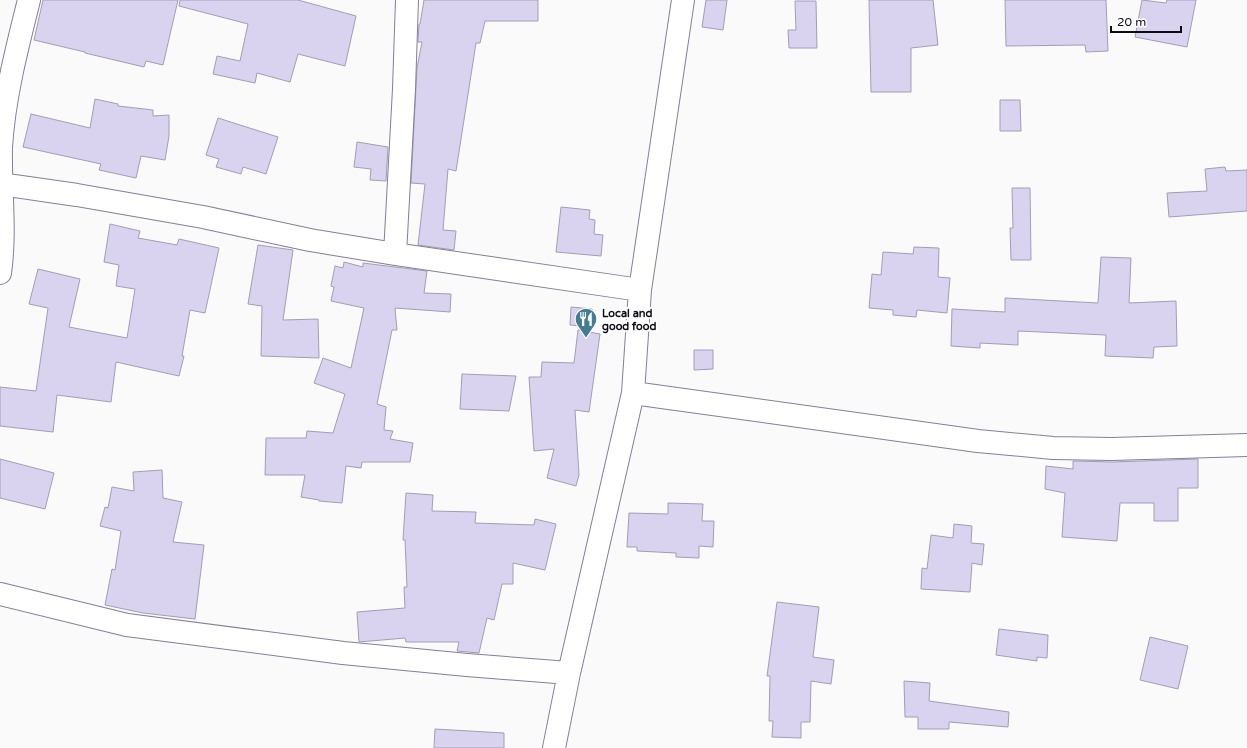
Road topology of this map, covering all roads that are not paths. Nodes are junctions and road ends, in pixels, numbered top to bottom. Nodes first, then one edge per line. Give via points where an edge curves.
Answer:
1 (29, 0) edge
2 (407, 0) edge
3 (683, 0) edge
4 (0, 184) edge
5 (395, 254) junction
6 (0, 273) edge
7 (640, 290) junction
8 (633, 393) junction
9 (1247, 444) edge
10 (0, 594) edge
11 (569, 673) junction
12 (554, 748) edge

1 - 4 street via 7,98 1,147
2 - 5 street
3 - 7 street
4 - 5 street via 203,217 310,240
4 - 6 street via 3,241
5 - 7 street
7 - 8 street
8 - 9 street via 978,441 1045,447 1112,449
8 - 11 street
10 - 11 street via 127,625 343,653
11 - 12 street

